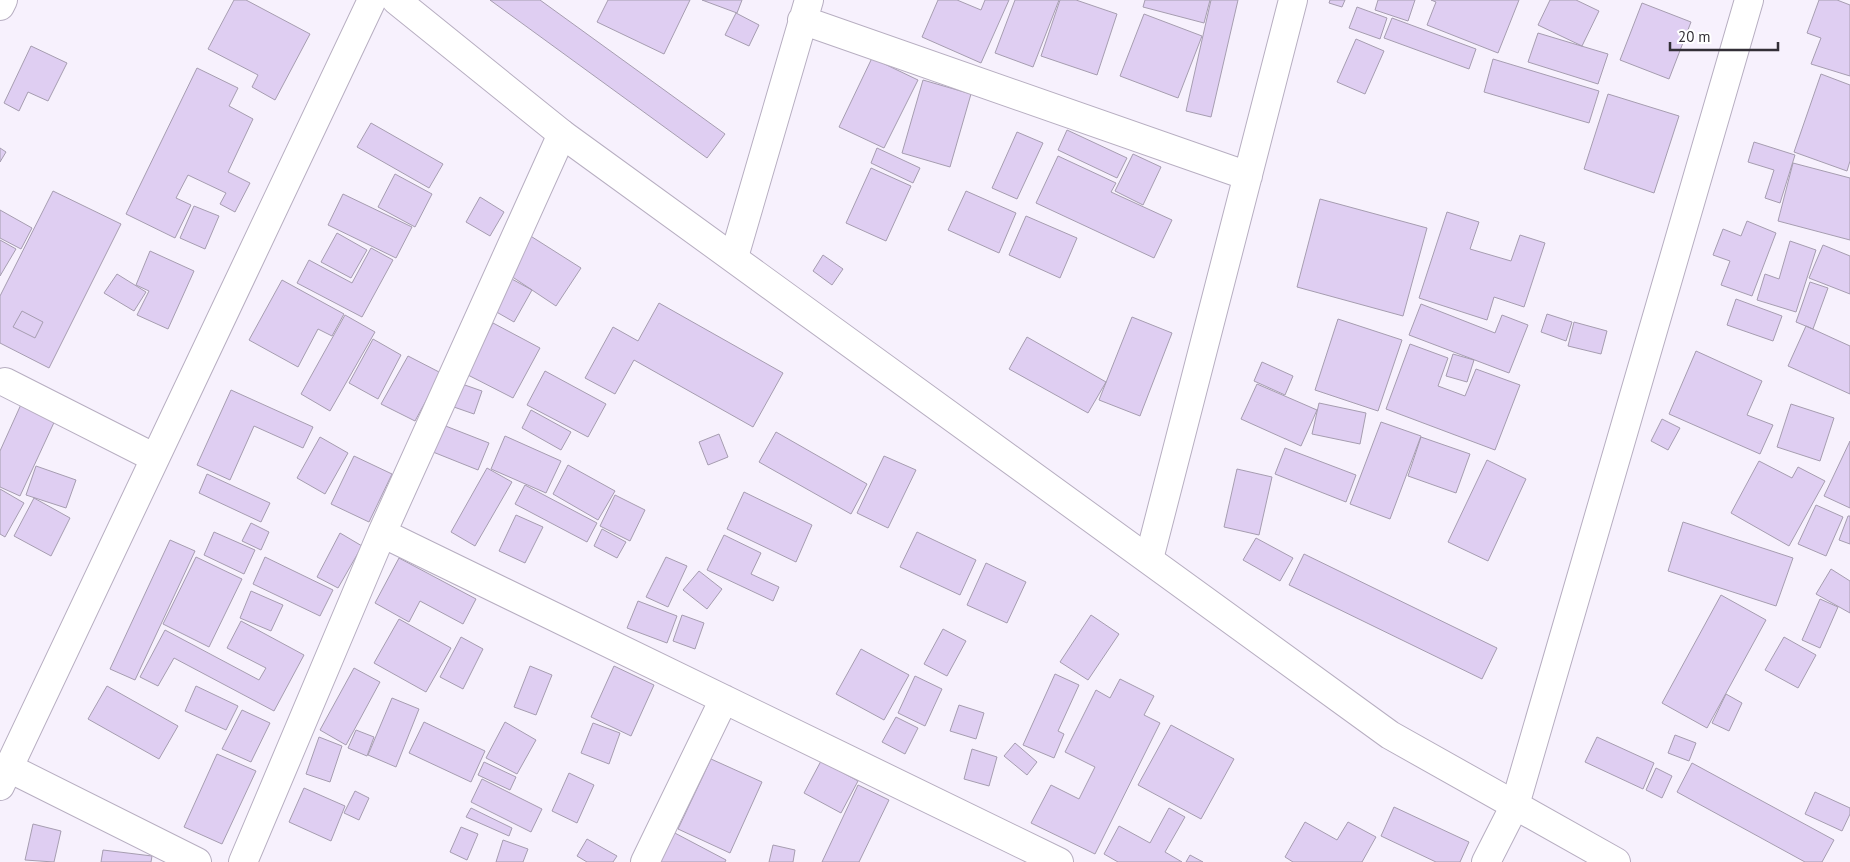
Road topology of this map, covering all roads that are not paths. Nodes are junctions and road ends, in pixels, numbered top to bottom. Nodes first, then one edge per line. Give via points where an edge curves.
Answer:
1 (3, 0) edge
2 (372, 0) edge
3 (396, 0) edge
4 (1293, 0) edge
5 (1749, 0) edge
6 (0, 6) edge
7 (805, 10) edge
8 (562, 134) junction
9 (1248, 176) junction
10 (734, 257) junction
11 (5, 382) dead end
12 (155, 458) junction
13 (382, 533) junction
14 (1149, 559) junction
15 (724, 699) junction
16 (3, 774) edge
17 (1515, 805) junction
18 (197, 862) edge
19 (242, 862) edge
20 (645, 862) edge
21 (1059, 862) edge
22 (1486, 862) edge
23 (1616, 862) edge

1 - 6 street
2 - 12 street
3 - 8 street
4 - 9 street
5 - 17 street
7 - 9 street
7 - 10 street
8 - 10 street
8 - 13 street
9 - 14 street
10 - 14 street
11 - 12 street
12 - 16 street
13 - 15 street
13 - 19 street
14 - 17 street via 1390,735
15 - 20 street
15 - 21 street
16 - 18 street
17 - 22 street
17 - 23 street

